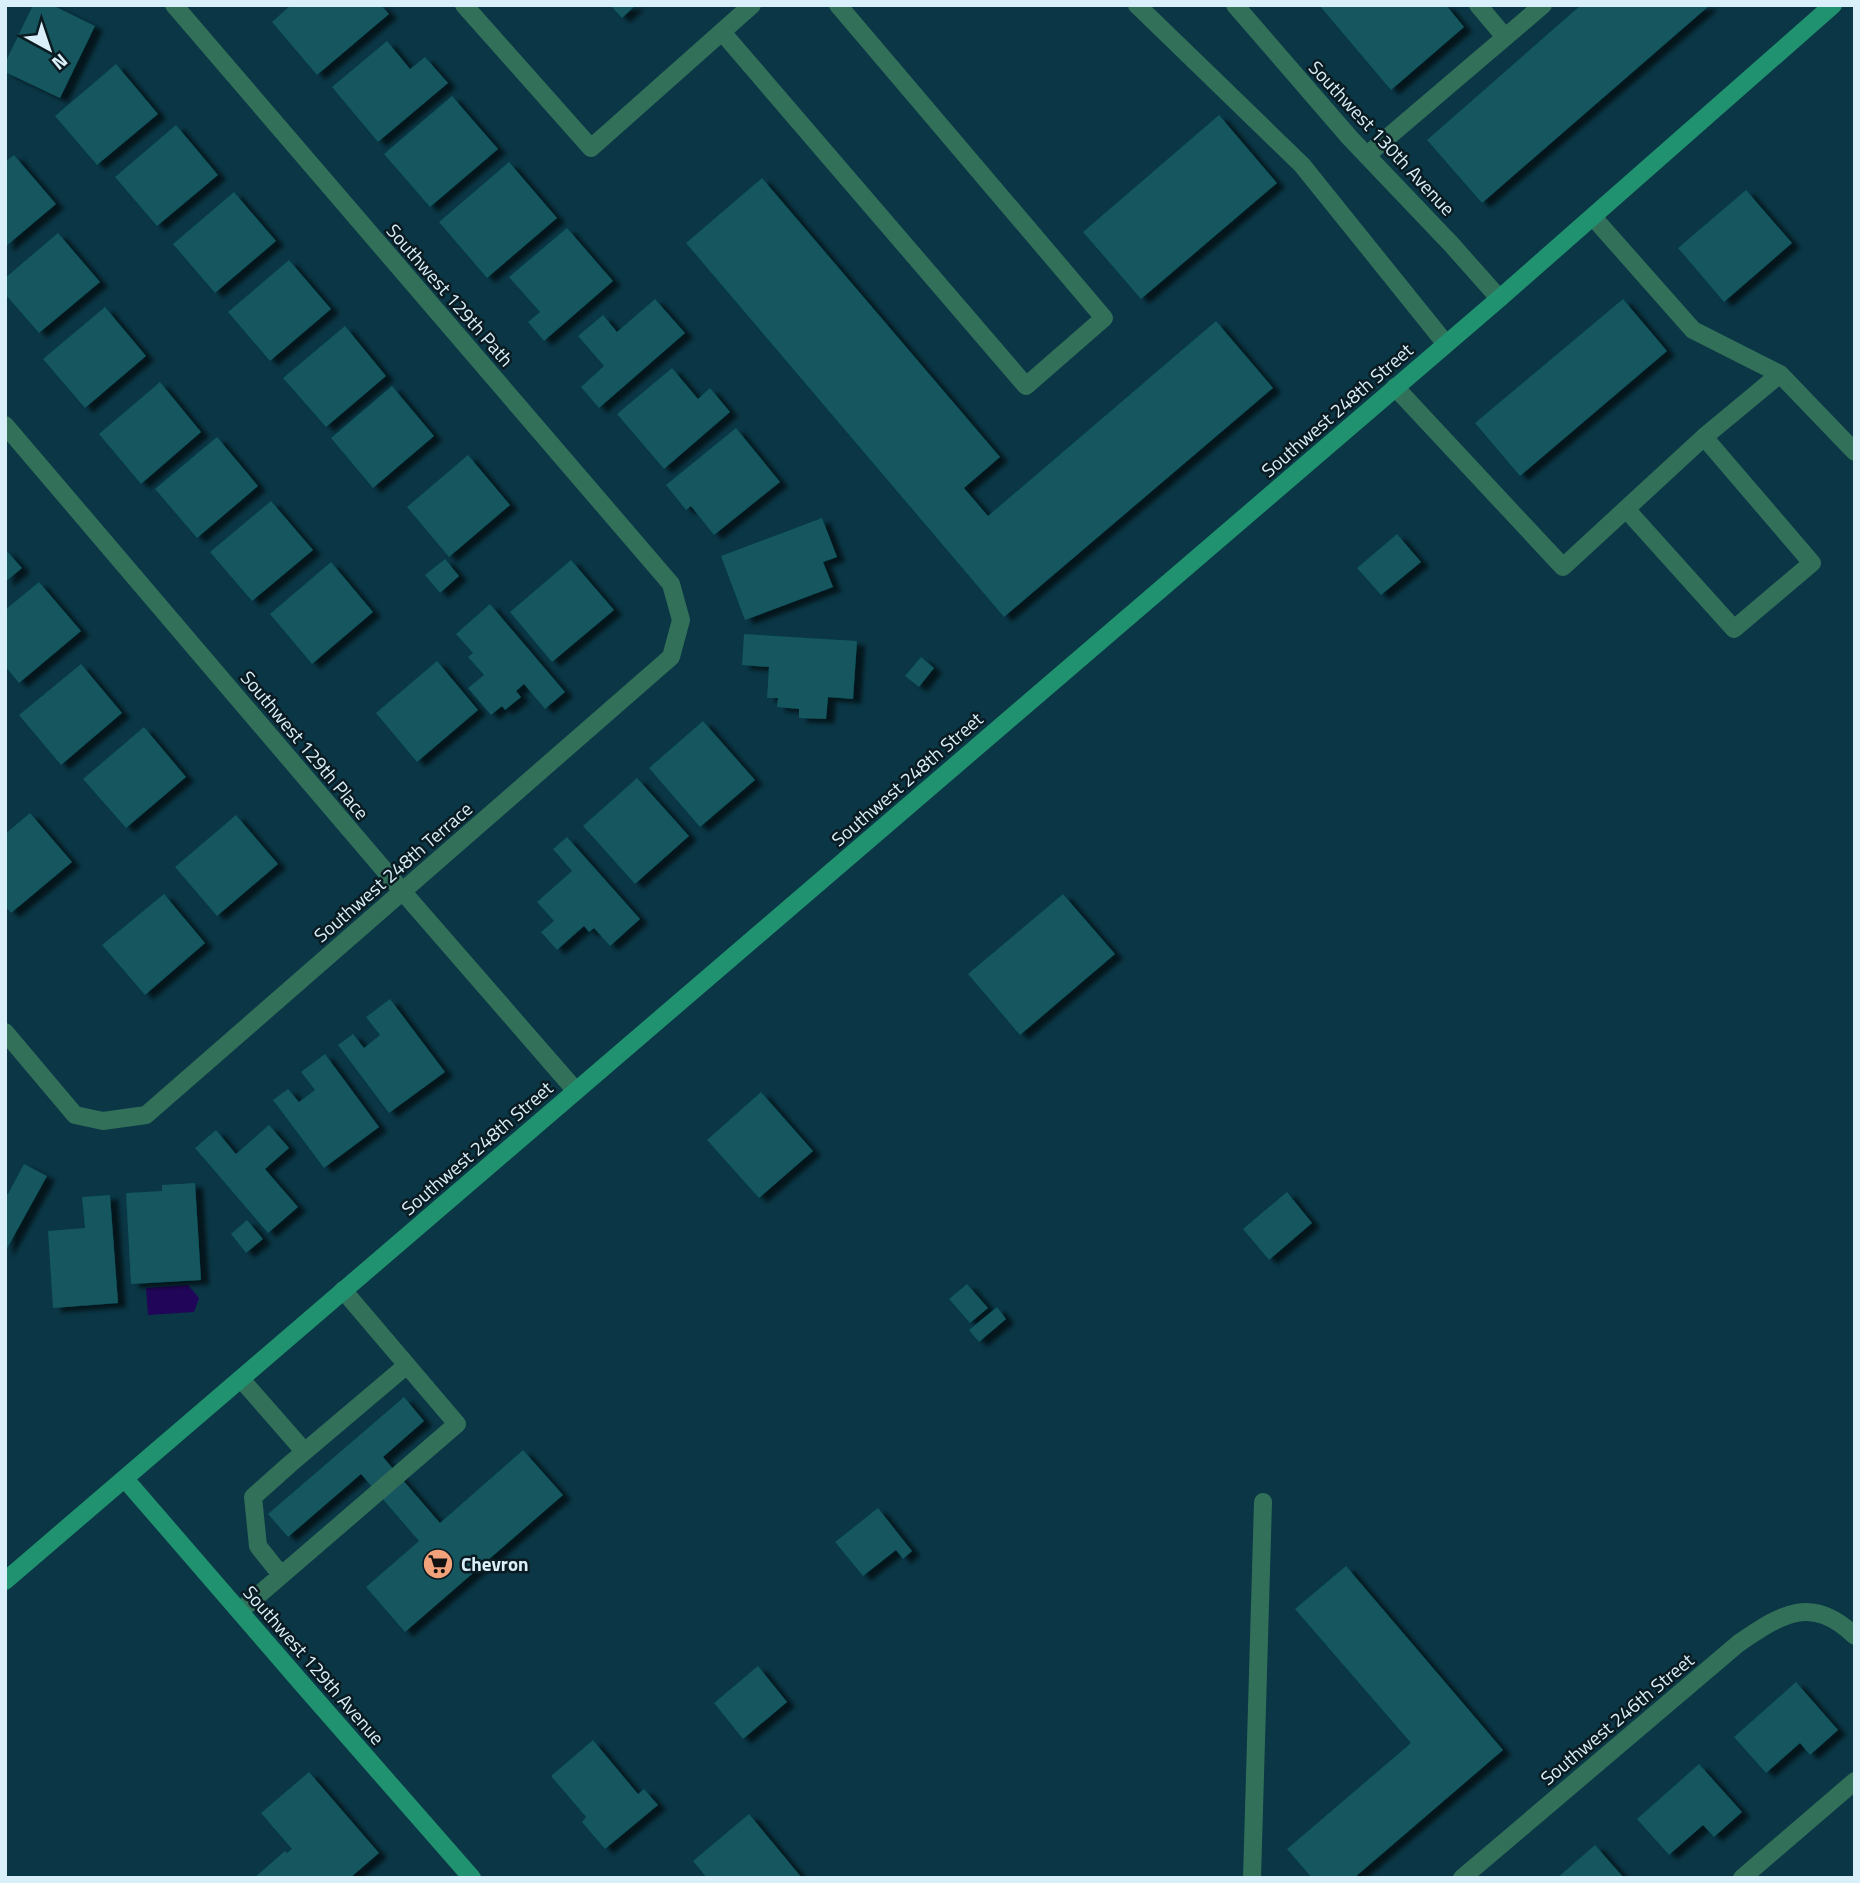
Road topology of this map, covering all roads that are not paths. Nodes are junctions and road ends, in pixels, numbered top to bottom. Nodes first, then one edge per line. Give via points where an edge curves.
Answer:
1 (174, 5) edge
2 (464, 5) edge
3 (752, 5) edge
4 (838, 5) edge
5 (1137, 5) edge
6 (1234, 5) edge
7 (1478, 5) edge
8 (1543, 5) edge
9 (1833, 5) edge
10 (722, 32) junction
11 (1505, 37) junction
12 (1367, 155) junction
13 (1593, 217) junction
14 (1499, 298) junction
15 (1446, 344) junction
16 (1780, 373) junction
17 (1395, 387) junction
18 (5, 425) edge
19 (1704, 437) junction
20 (1855, 452) edge
21 (1626, 509) junction
22 (681, 620) joint
23 (403, 892) junction
24 (5, 1032) edge
25 (576, 1091) junction
26 (343, 1290) junction
27 (407, 1365) junction
28 (241, 1379) junction
29 (304, 1451) junction
30 (125, 1479) junction
31 (1263, 1502) dead end
32 (281, 1575) junction
33 (5, 1581) edge
34 (240, 1611) junction
35 (1855, 1636) edge
36 (1855, 1781) edge
37 (466, 1875) edge
38 (1252, 1878) edge
39 (1462, 1878) edge
40 (1742, 1878) edge

1 - 22 street, Southwest 129th Path via 671,584
2 - 10 street via 590,148
3 - 10 street
4 - 10 street via 1104,318 1026,386
5 - 15 street via 1302,164
6 - 12 street, Southwest 130th Avenue
7 - 11 street
8 - 11 street
9 - 13 street, Southwest 248th Street
11 - 12 street
12 - 14 street, Southwest 130th Avenue
13 - 14 street, Southwest 248th Street
13 - 16 street via 1693,330
14 - 15 street, Southwest 248th Street
15 - 17 street, Southwest 248th Street
16 - 19 street
16 - 20 street
17 - 21 street via 1563,568
17 - 25 street, Southwest 248th Street
18 - 23 street, Southwest 129th Place
19 - 21 street
19 - 21 street via 1812,563 1734,629
22 - 23 street, Southwest 248th Terrace via 671,657
23 - 24 street, Southwest 248th Terrace via 146,1115 103,1121 75,1115
23 - 25 street, Southwest 129th Place
25 - 26 street, Southwest 248th Street
26 - 27 street
26 - 28 street, Southwest 248th Street
27 - 29 street
27 - 32 street via 457,1424
28 - 29 street
28 - 30 street, Southwest 248th Street
29 - 32 street via 253,1497 258,1546
30 - 33 street, Southwest 248th Street
30 - 34 street, Southwest 129th Avenue
31 - 38 street
32 - 34 street
34 - 37 street, Southwest 129th Avenue
35 - 39 street, Southwest 246th Street via 1827,1616 1808,1611 1769,1623
36 - 40 street

